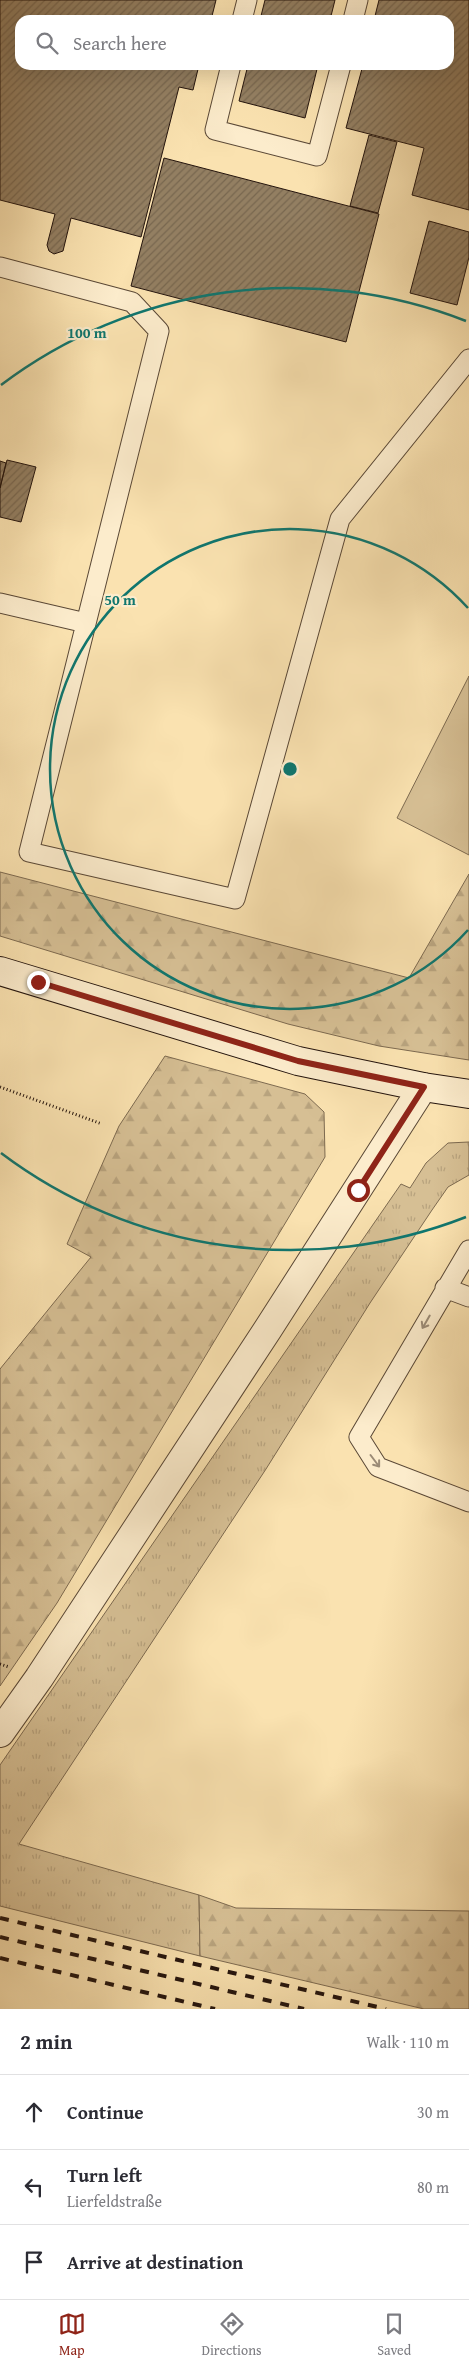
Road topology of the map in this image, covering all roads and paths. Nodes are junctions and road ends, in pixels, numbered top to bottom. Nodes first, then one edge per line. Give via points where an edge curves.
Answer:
1 (247, 0) edge
2 (358, 0) edge
3 (243, 15) edge
4 (354, 15) edge
5 (230, 70) edge
6 (340, 70) edge
7 (0, 267) edge
8 (469, 359) edge
9 (0, 603) edge
10 (86, 623) junction
11 (0, 971) edge
12 (424, 1087) junction
13 (0, 1088) edge
14 (469, 1094) edge
15 (102, 1124) dead end
16 (469, 1250) edge
17 (445, 1288) junction
18 (469, 1298) edge
19 (469, 1502) edge
20 (0, 1733) edge

1 - 3 lane
2 - 4 lane
5 - 6 lane via 215,130 316,156
7 - 10 lane via 132,302 159,331
8 - 10 lane via 340,519 235,900 29,852
9 - 10 lane
11 - 12 street via 298,1061
12 - 14 street
12 - 20 street
13 - 15 path
16 - 17 lane
17 - 18 lane
17 -> 19 lane via 359,1437 378,1467

